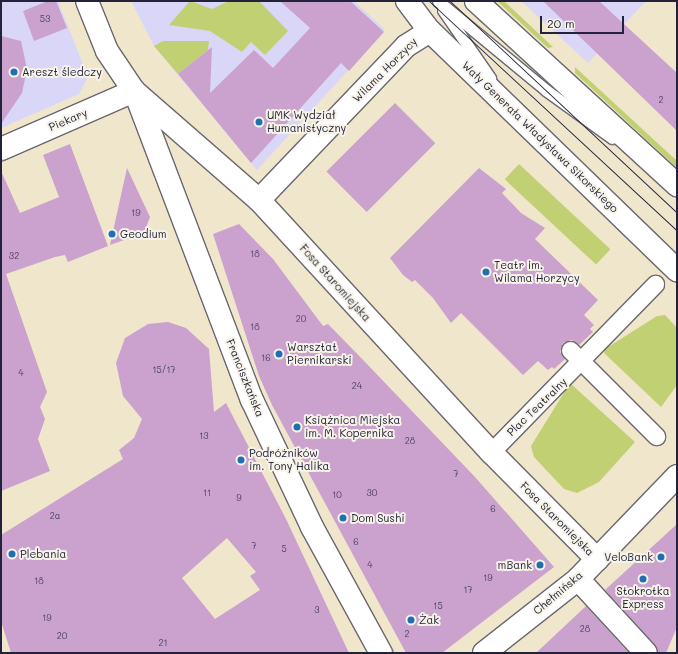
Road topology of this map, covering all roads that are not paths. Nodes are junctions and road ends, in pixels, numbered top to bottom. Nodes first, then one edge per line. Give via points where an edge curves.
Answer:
1 (87, 1) edge
2 (407, 1) edge
3 (438, 1) edge
4 (476, 1) edge
5 (430, 31) junction
6 (134, 91) junction
7 (512, 109) junction
8 (1, 149) edge
9 (670, 178) edge
10 (259, 200) junction
11 (677, 270) edge
12 (655, 284) dead end
13 (570, 350) dead end
14 (582, 362) junction
15 (656, 436) dead end
16 (491, 452) junction
17 (677, 476) edge
18 (597, 559) junction
19 (578, 579) junction
20 (381, 653) edge
21 (484, 653) edge
22 (646, 653) edge

1 - 6 street, Fosa Staromiejska via 107,51
2 - 5 street, Wały Generała Władysława Sikorskiego
3 - 7 lane
3 - 9 lane via 547,91
4 - 9 street
5 - 7 street, Wały Generała Władysława Sikorskiego
5 - 10 street, Wilama Horzycy via 406,46
6 - 8 street, Piekary
6 - 10 street, Fosa Staromiejska
6 - 20 street, Franciszkańska via 252,400 312,527
7 - 11 street, Wały Generała Władysława Sikorskiego
10 - 16 street, Fosa Staromiejska
12 - 14 street, Plac Teatralny
13 - 14 street
14 - 15 street
14 - 16 street, Plac Teatralny
16 - 18 street, Fosa Staromiejska
17 - 18 street, Chełmińska
18 - 19 street, Chełmińska
19 - 21 street, Chełmińska
19 - 22 street

